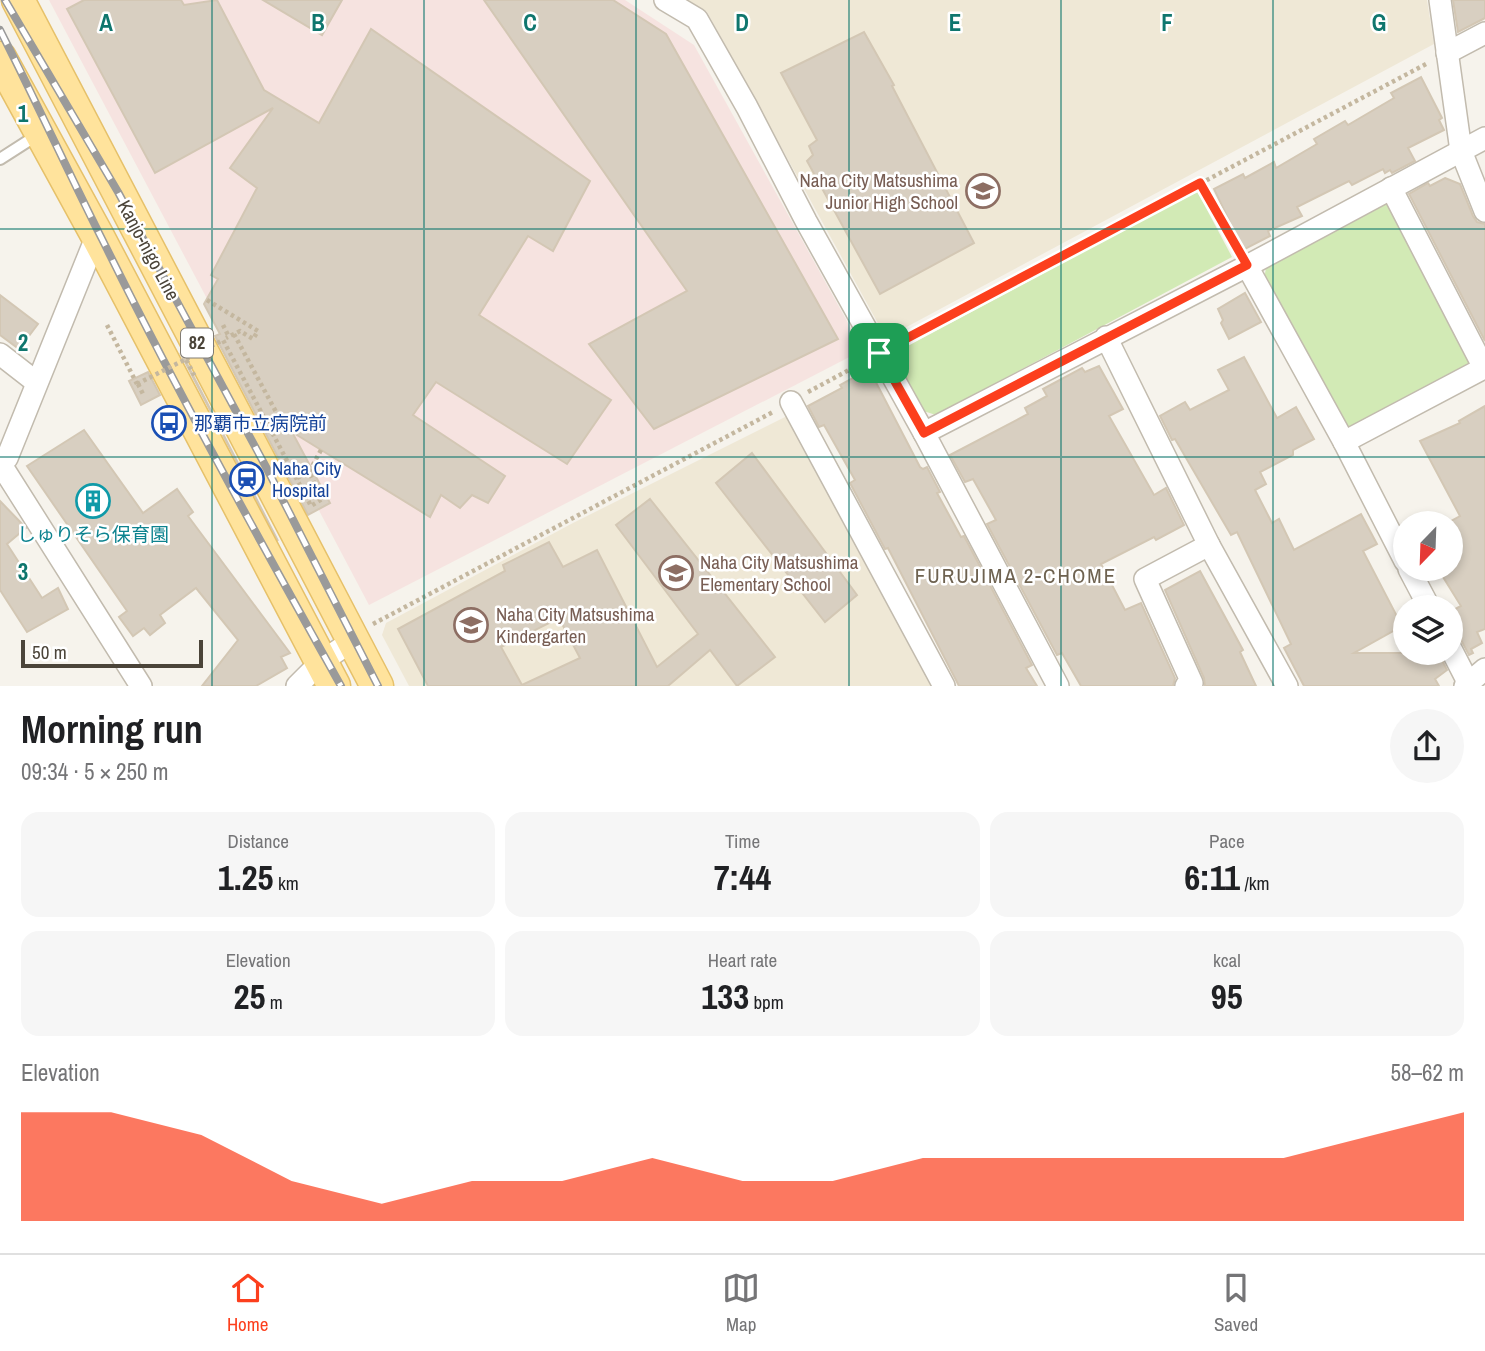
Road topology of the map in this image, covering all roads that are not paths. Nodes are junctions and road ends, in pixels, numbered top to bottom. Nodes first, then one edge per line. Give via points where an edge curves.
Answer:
1 (18, 0) edge
2 (665, 0) edge
3 (1440, 0) edge
4 (1485, 33) edge
5 (1447, 53) junction
6 (2, 65) edge
7 (41, 132) junction
8 (1485, 138) edge
9 (1461, 151) junction
10 (0, 159) edge
11 (1391, 188) junction
12 (1485, 211) edge
13 (97, 235) junction
14 (1247, 265) junction
15 (1106, 337) junction
16 (0, 354) edge
17 (36, 382) junction
18 (791, 402) road end
19 (924, 433) junction
20 (1344, 442) junction
21 (0, 463) edge
22 (1393, 538) edge
23 (1209, 545) junction
24 (351, 639) junction
25 (1459, 665) edge
26 (1485, 669) edge
27 (328, 674) edge
28 (1190, 685) edge
29 (1468, 685) edge
30 (141, 686) edge
31 (297, 686) edge
32 (377, 686) edge
33 (943, 686) edge
34 (1058, 686) edge
35 (1287, 686) edge

1 - 24 main road, Kanjo-nigo Line / 82
2 - 19 street via 697,19
3 - 5 street
4 - 5 street
5 - 9 street
6 - 7 main road, Kanjo-nigo Line / 82
7 - 10 lane
7 - 13 main road, Kanjo-nigo Line / 82
8 - 9 street
9 - 11 street
9 - 12 street
11 - 14 street
11 - 20 street via 1484,368
13 - 17 street
13 - 27 main road, Kanjo-nigo Line / 82
14 - 15 street
14 - 20 street
15 - 19 street
15 - 23 street
16 - 17 street
17 - 21 street via 7,458
18 - 33 street
19 - 34 street
20 - 22 street
21 - 30 street
23 - 28 street via 1144,579
23 - 35 street
24 - 27 street
24 - 32 main road, Kanjo-nigo Line / 82
25 - 29 street
26 - 29 street
27 - 31 street

